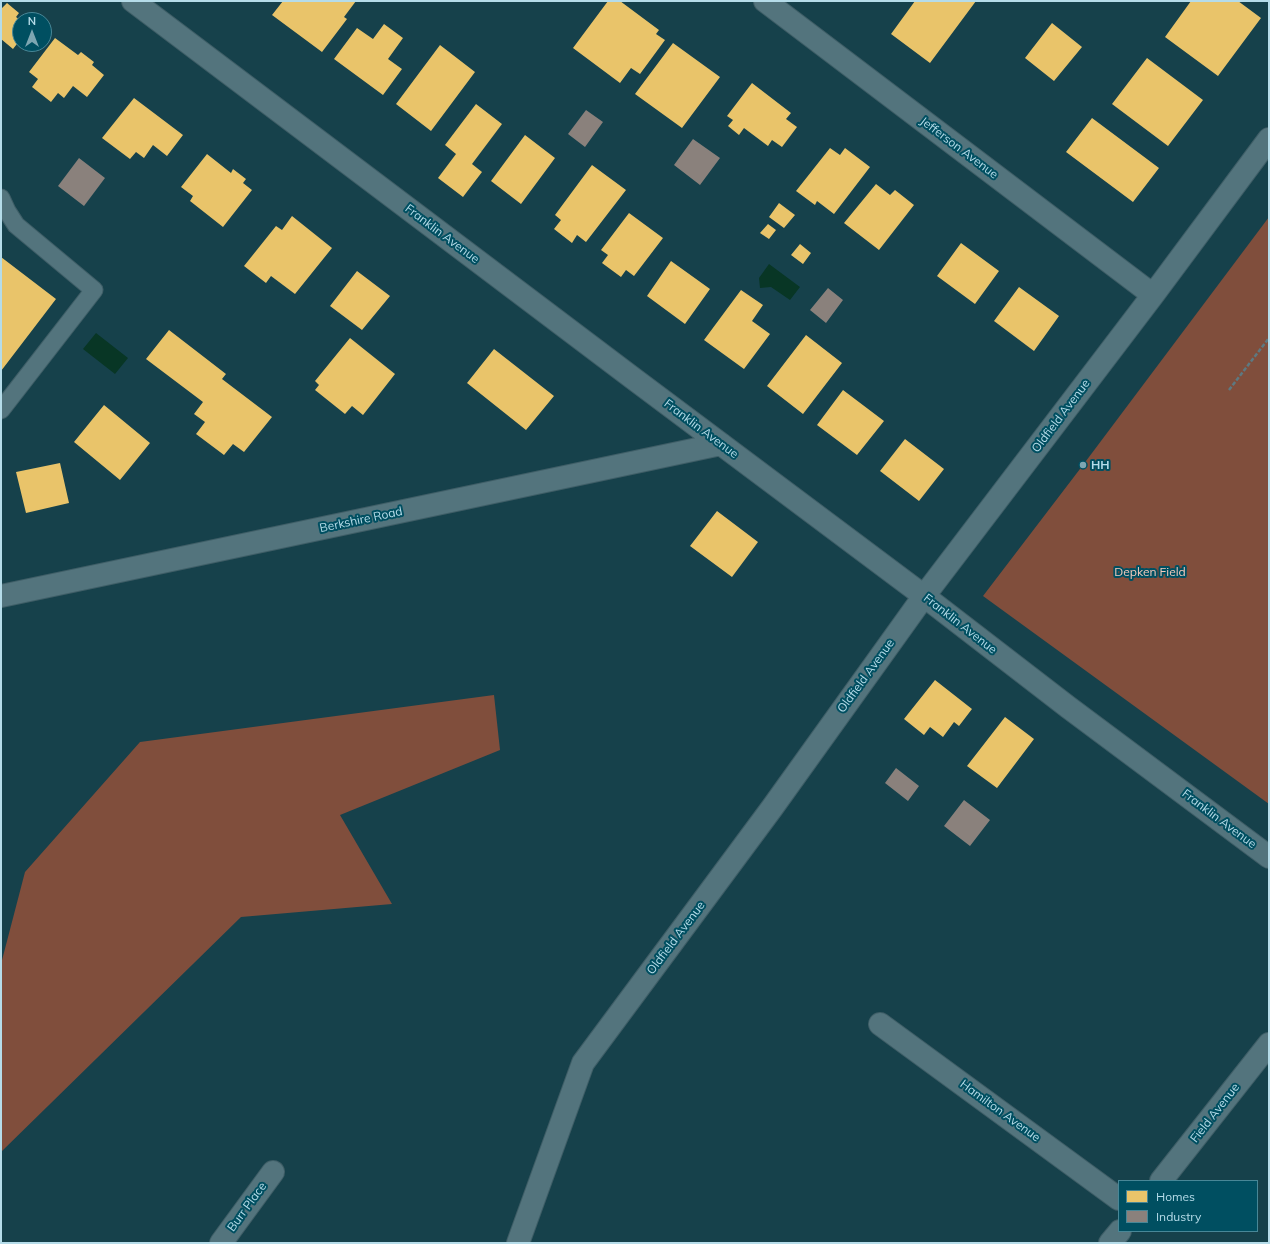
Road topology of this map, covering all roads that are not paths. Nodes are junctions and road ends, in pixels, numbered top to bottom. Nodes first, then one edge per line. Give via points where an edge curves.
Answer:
1 (134, 1) edge
2 (765, 1) edge
3 (1269, 139) edge
4 (1, 198) edge
5 (1153, 295) junction
6 (1, 410) edge
7 (721, 444) junction
8 (1, 596) edge
9 (924, 596) junction
10 (1269, 856) edge
11 (880, 1024) dead end
12 (1269, 1044) edge
13 (273, 1172) dead end
14 (1162, 1180) edge
15 (1118, 1198) edge
16 (1119, 1232) edge
17 (221, 1243) edge
18 (518, 1243) edge
19 (1110, 1243) edge

1 - 7 street, Franklin Avenue
2 - 5 street, Jefferson Avenue
3 - 5 street, Oldfield Avenue
4 - 6 lane via 16,225 94,290
5 - 9 street, Oldfield Avenue
7 - 8 street, Berkshire Road
7 - 9 street, Franklin Avenue
9 - 10 street, Franklin Avenue
9 - 18 street, Oldfield Avenue via 777,802 583,1063
11 - 15 street, Hamilton Avenue
12 - 14 street, Field Avenue
13 - 17 street, Burr Place
16 - 19 street

